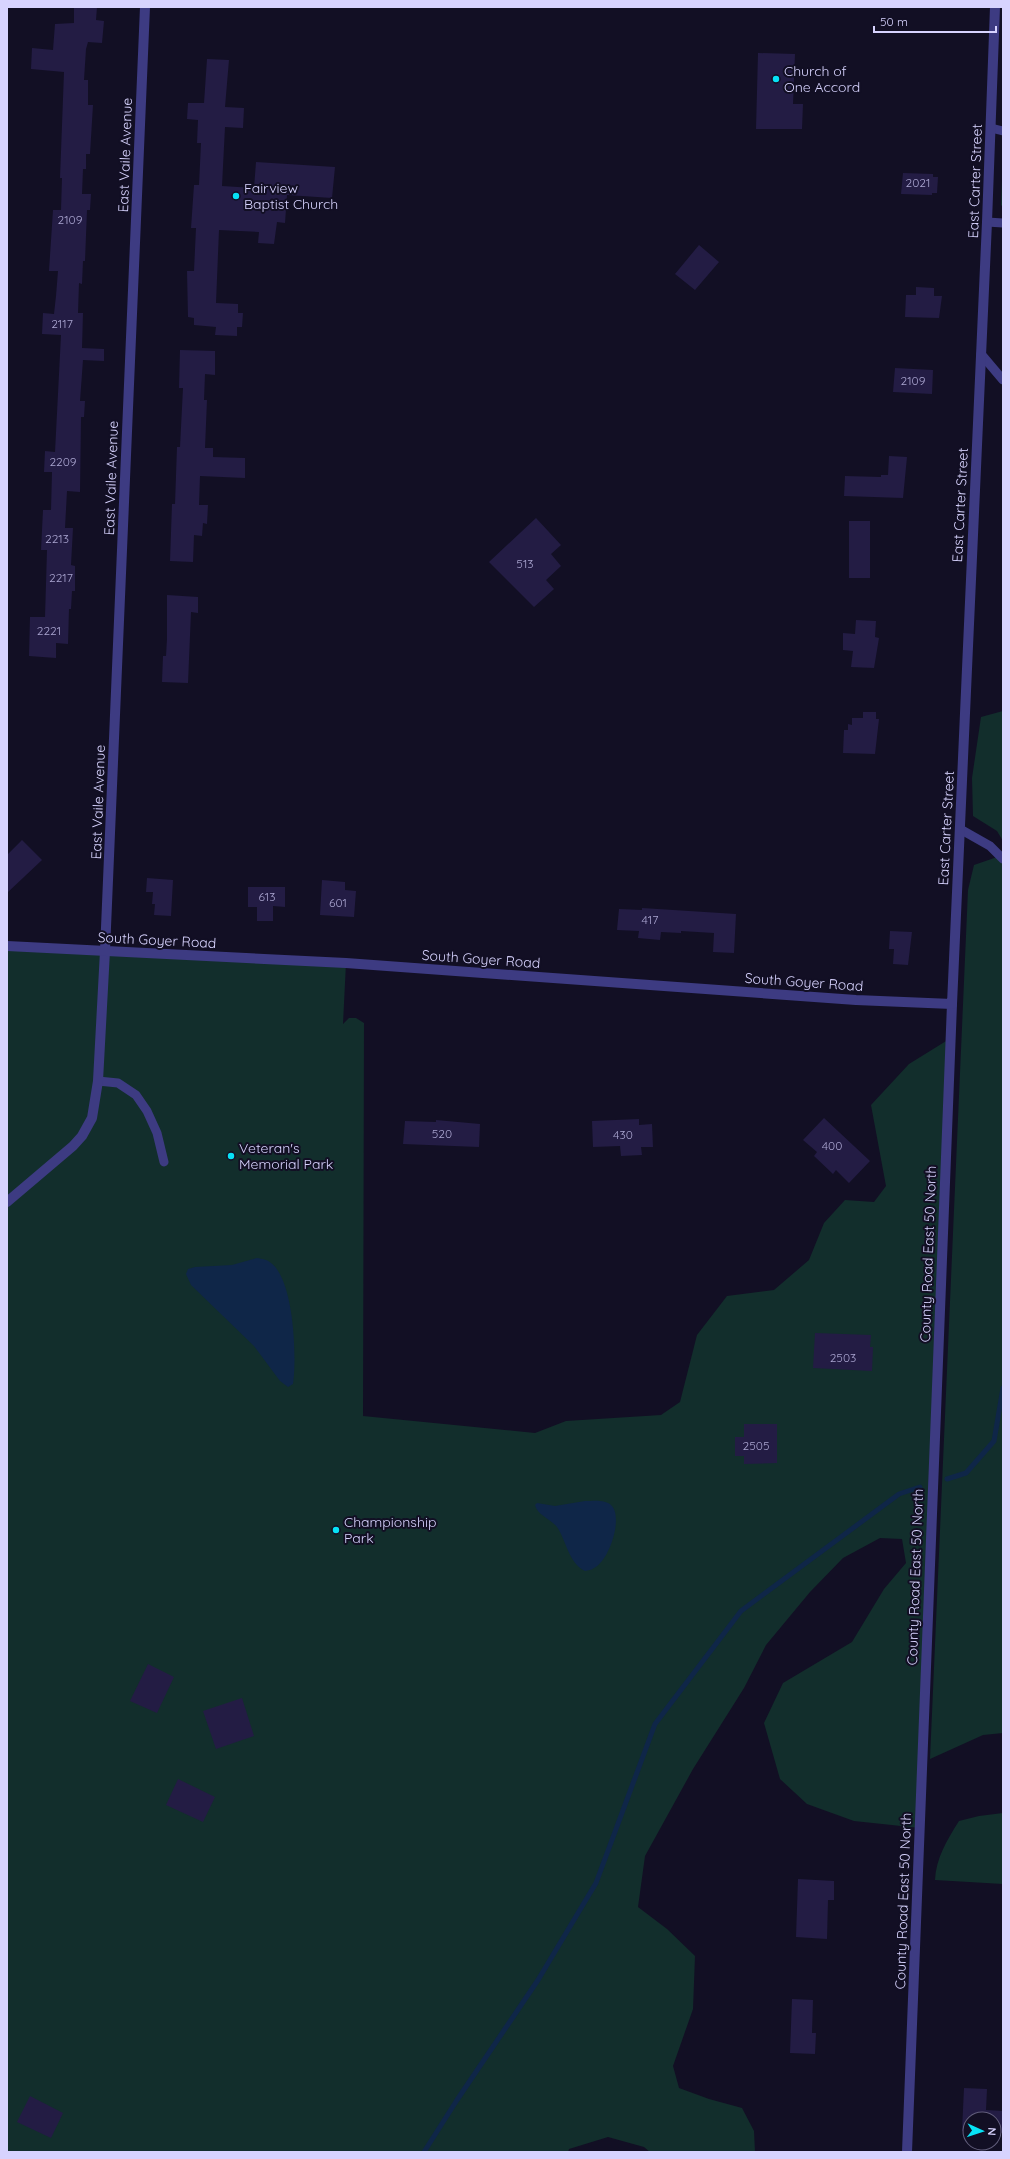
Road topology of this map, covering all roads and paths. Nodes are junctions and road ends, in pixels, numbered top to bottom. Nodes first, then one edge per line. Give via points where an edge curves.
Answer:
1 (145, 7) edge
2 (995, 7) edge
3 (991, 128) junction
4 (1003, 131) edge
5 (987, 222) junction
6 (1003, 223) edge
7 (981, 354) junction
8 (1003, 380) edge
9 (960, 829) junction
10 (1003, 859) edge
11 (7, 946) edge
12 (105, 951) junction
13 (952, 1004) junction
14 (98, 1081) junction
15 (164, 1162) dead end
16 (7, 1202) edge
17 (906, 2152) edge

1 - 12 street, East Vaile Avenue
2 - 3 street, East Carter Street
3 - 4 lane
3 - 5 street, East Carter Street
5 - 6 lane
5 - 7 street, East Carter Street
7 - 8 lane
7 - 9 street, East Carter Street
9 - 10 lane via 990,846
9 - 13 street, East Carter Street
11 - 12 street, South Goyer Road
12 - 13 street, South Goyer Road via 346,963 856,1000
12 - 14 street, East Vaile Avenue
13 - 17 street, County Road East 50 North
14 - 15 lane via 118,1083 136,1095 157,1133
14 - 16 street, East Vaile Avenue via 92,1118 82,1136 47,1170

